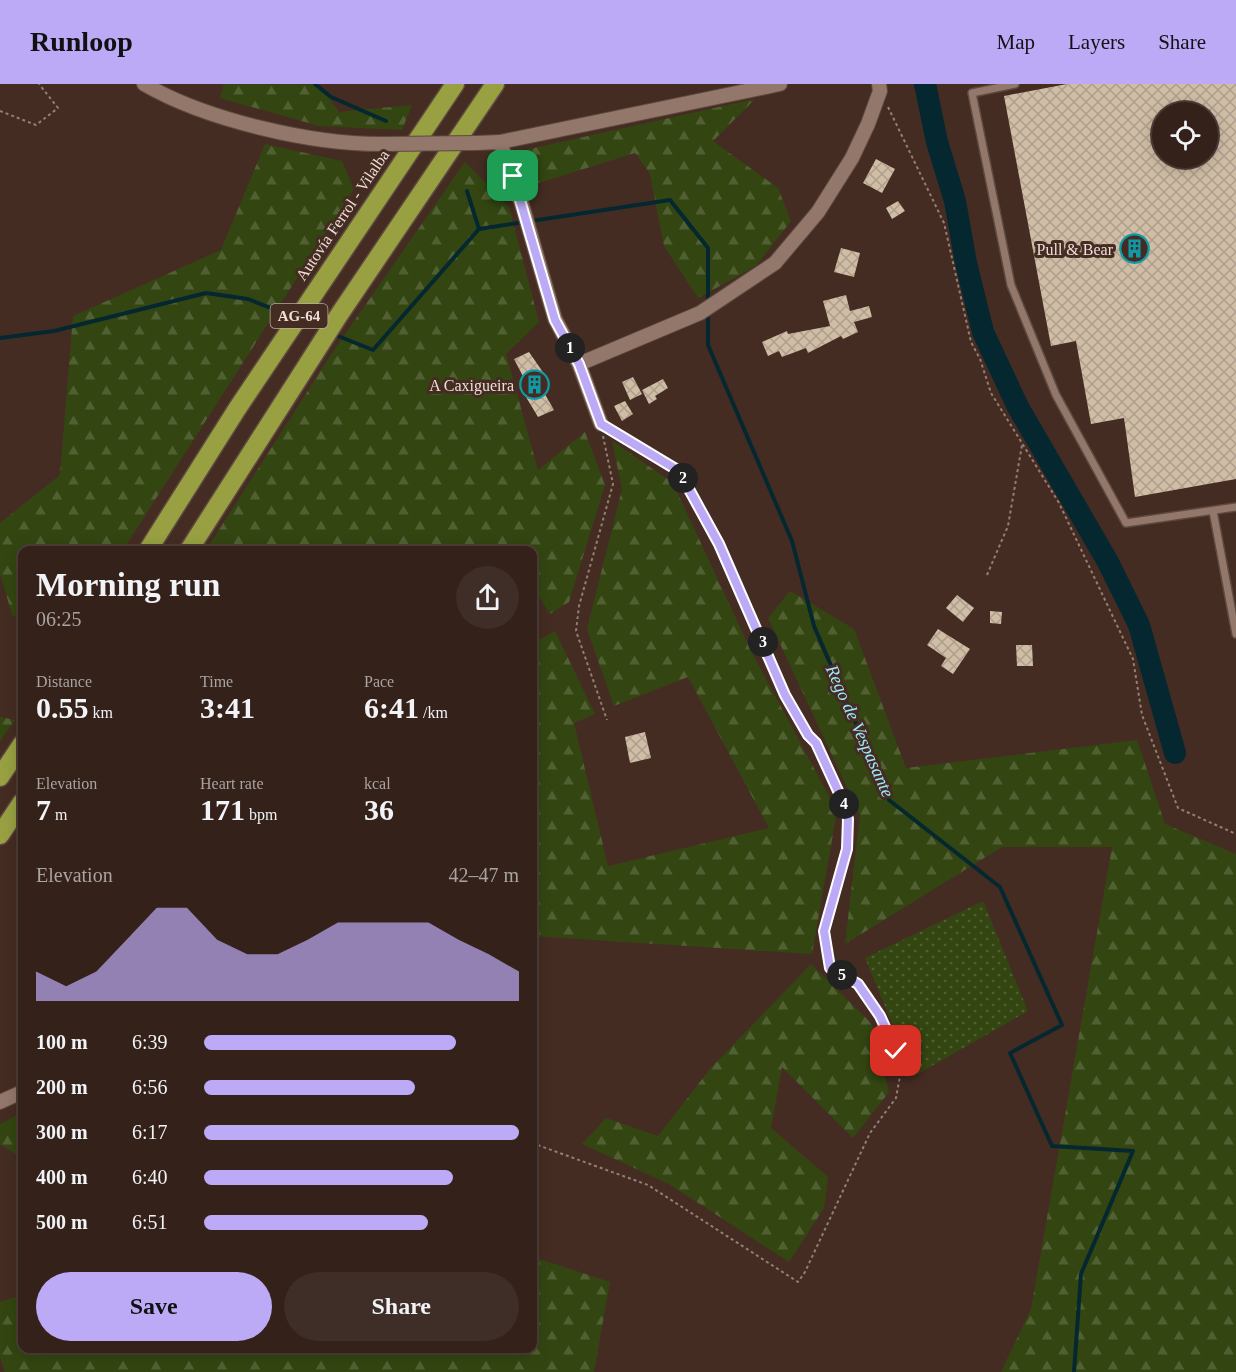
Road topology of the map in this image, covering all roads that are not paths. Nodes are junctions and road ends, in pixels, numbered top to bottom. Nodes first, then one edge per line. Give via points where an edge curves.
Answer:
1 (144, 84) edge
2 (454, 84) edge
3 (495, 84) edge
4 (780, 84) edge
5 (1015, 84) edge
6 (879, 88) edge
7 (500, 142) junction
8 (579, 364) junction
9 (601, 424) road end
10 (1236, 507) edge
11 (1213, 511) junction
12 (151, 546) edge
13 (192, 546) edge
14 (1236, 634) edge
15 (18, 750) edge
16 (0, 777) edge
17 (18, 808) edge
18 (0, 834) edge
19 (18, 1094) edge
20 (0, 1102) edge

1 - 7 street, bridge via 161,94 242,123 348,144
2 - 12 highway, Autovía Ferrol - Vilalba / AG-64 via 250,389
3 - 13 highway, AG-64 via 352,295
4 - 7 street
5 - 11 lane via 972,93 1011,285 1056,395 1126,523
6 - 8 street via 852,158 818,212 775,263 700,313
7 - 8 street via 555,320
8 - 9 street
10 - 11 lane
11 - 14 lane
15 - 16 highway
17 - 18 highway
19 - 20 street

